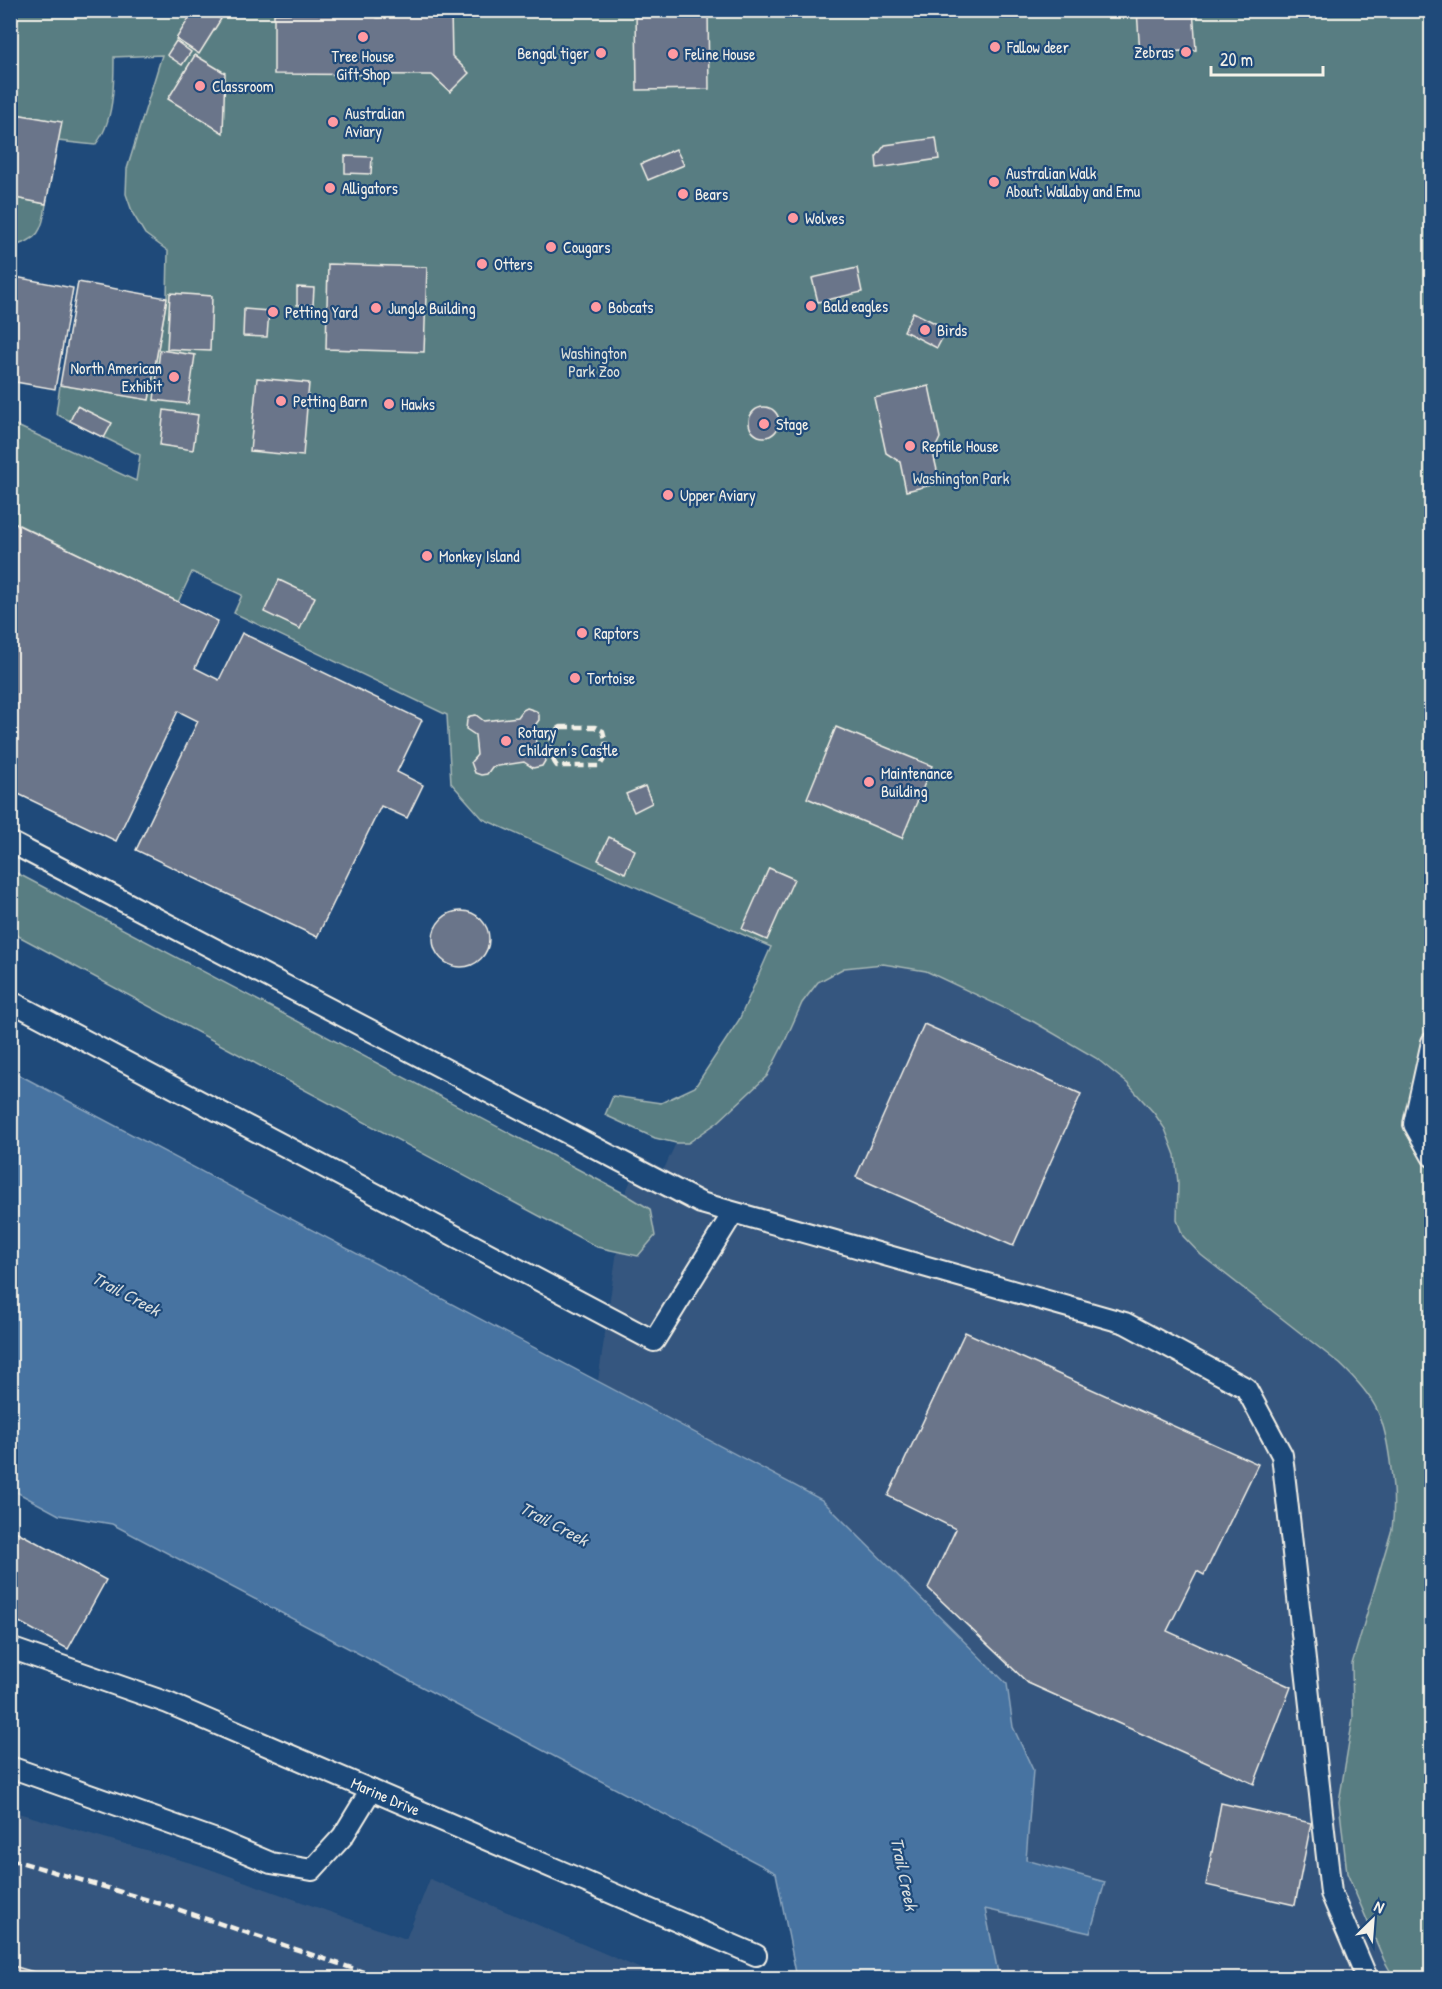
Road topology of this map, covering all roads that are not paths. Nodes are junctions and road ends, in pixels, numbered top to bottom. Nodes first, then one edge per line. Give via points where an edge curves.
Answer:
1 (10, 842) edge
2 (10, 1001) edge
3 (1431, 1042) edge
4 (1431, 1156) edge
5 (733, 1213) junction
6 (10, 1648) edge
7 (10, 1767) edge
8 (371, 1790) junction
9 (756, 1955) dead end
10 (1367, 1978) edge

1 - 5 lane via 701,1203
2 - 5 lane via 654,1341
3 - 4 lane via 1414,1124
5 - 10 lane via 1125,1323 1246,1388 1282,1455 1331,1893
6 - 8 lane, Marine Drive via 168,1703
7 - 8 lane via 271,1863 312,1870 343,1836
8 - 9 lane, Marine Drive

